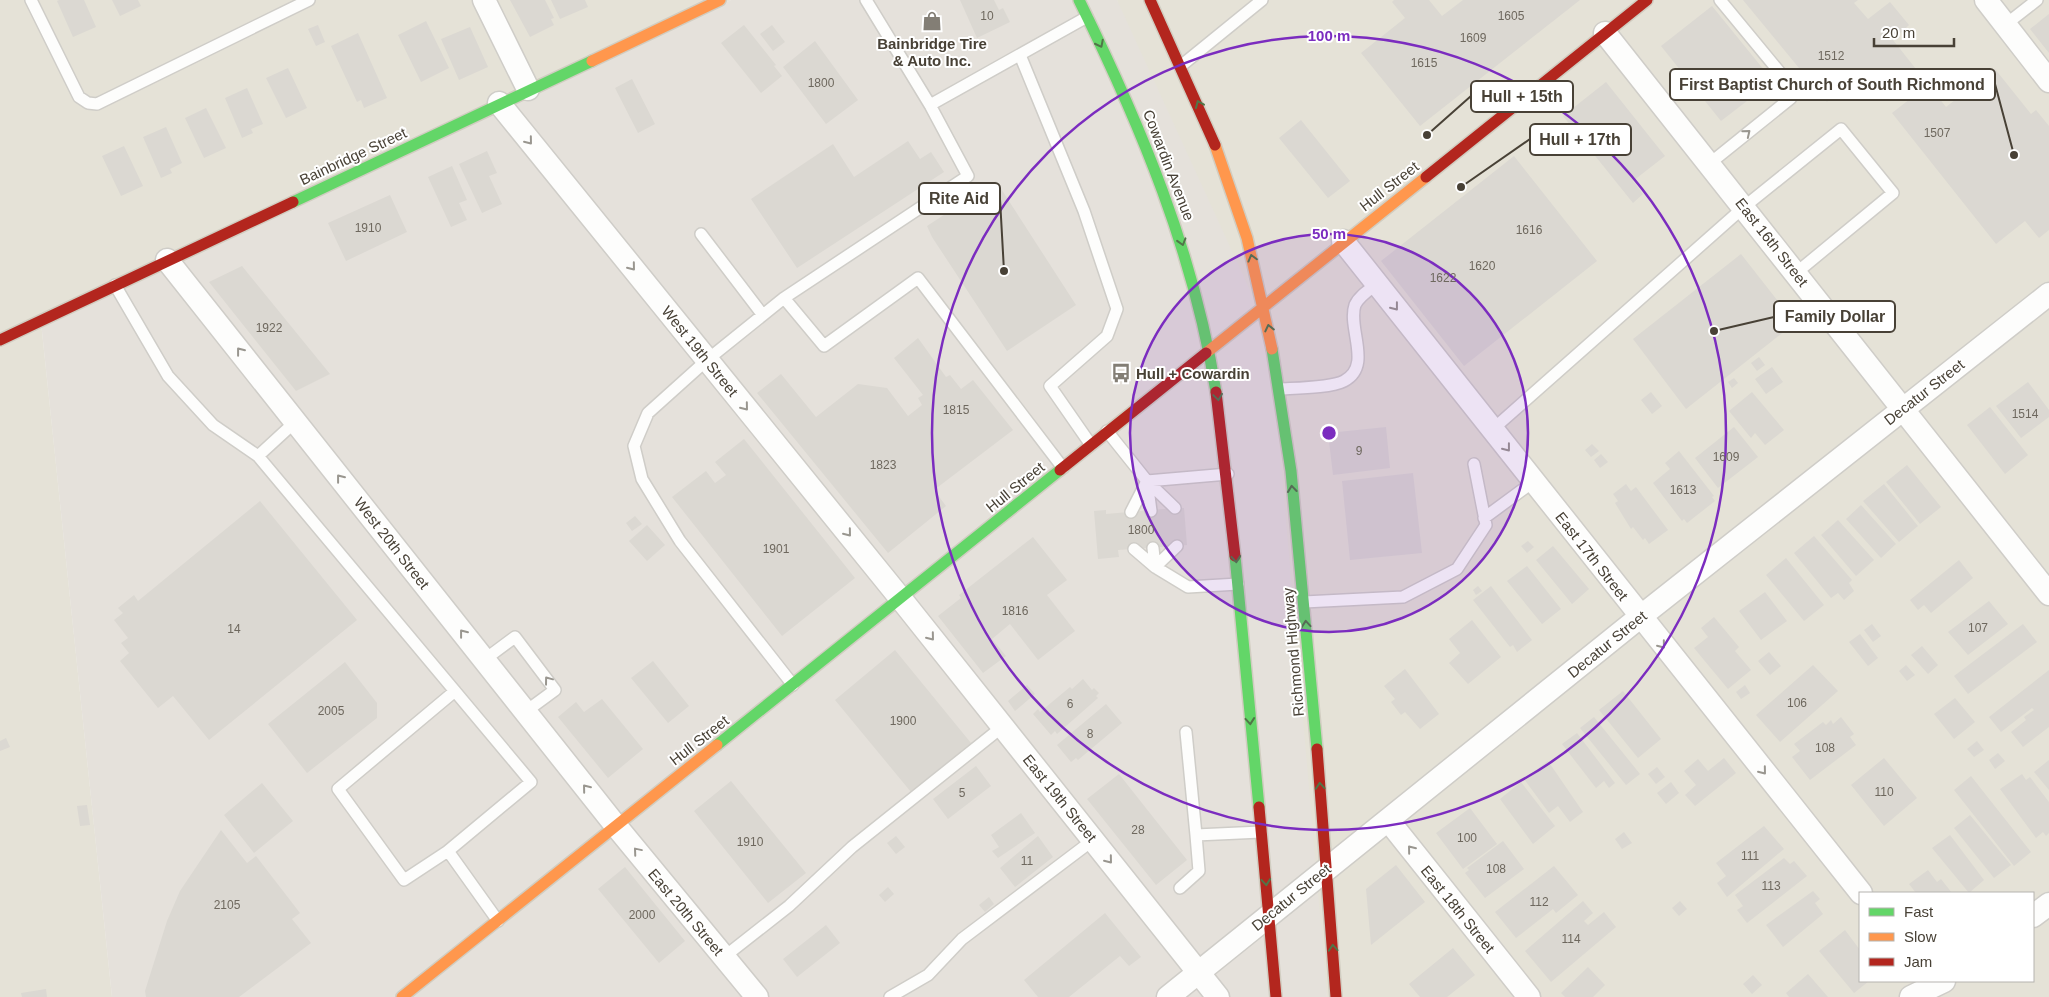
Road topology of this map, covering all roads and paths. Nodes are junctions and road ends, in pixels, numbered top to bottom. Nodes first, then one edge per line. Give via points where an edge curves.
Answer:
1 (31, 0) edge
2 (309, 0) edge
3 (484, 0) edge
4 (720, 0) edge
5 (866, 0) edge
6 (1078, 0) edge
7 (1150, 0) edge
8 (1262, 0) edge
9 (1647, 0) edge
10 (1720, 0) edge
11 (1986, 0) edge
12 (2037, 0) edge
13 (1087, 17) junction
14 (2005, 25) junction
15 (1605, 33) junction
16 (1020, 54) junction
17 (1182, 65) junction
18 (2049, 81) edge
19 (528, 89) junction
20 (499, 104) junction
21 (930, 105) junction
22 (1709, 164) junction
23 (1744, 207) junction
24 (701, 234) dead end
25 (1343, 241) junction
26 (167, 260) junction
27 (1796, 273) junction
28 (1377, 284) junction
29 (115, 285) junction
30 (2049, 294) edge
31 (784, 298) junction
32 (1264, 305) junction
33 (762, 314) junction
34 (0, 340) edge
35 (1208, 349) junction
36 (707, 360) junction
37 (1280, 390) junction
38 (1904, 408) junction
39 (296, 422) junction
40 (1492, 430) junction
41 (1108, 431) junction
42 (1091, 445) junction
43 (258, 456) junction
44 (1474, 464) dead end
45 (1063, 468) junction
46 (1228, 474) junction
47 (1147, 481) junction
48 (1533, 482) junction
49 (1175, 508) dead end
50 (1151, 511) dead end
51 (1131, 512) dead end
52 (1484, 518) junction
53 (1177, 546) dead end
54 (1154, 548) dead end
55 (1134, 549) dead end
56 (1155, 567) junction
57 (1238, 584) junction
58 (2049, 594) edge
59 (901, 599) junction
60 (1304, 602) junction
61 (1640, 617) junction
62 (484, 660) junction
63 (793, 685) junction
64 (454, 691) junction
65 (525, 712) junction
66 (1002, 727) junction
67 (1186, 732) dead end
68 (1388, 820) junction
69 (616, 826) junction
70 (1260, 832) junction
71 (1196, 835) junction
72 (1093, 840) junction
73 (448, 851) junction
74 (1326, 868) junction
75 (1180, 888) dead end
76 (1860, 892) edge
77 (2049, 904) edge
78 (1269, 915) junction
79 (2034, 915) edge
80 (498, 921) junction
81 (724, 957) junction
82 (1199, 973) junction
83 (1938, 986) edge
84 (402, 997) edge
85 (757, 997) edge
86 (890, 997) edge
87 (1168, 997) edge
88 (1218, 997) edge
89 (1276, 997) edge
90 (1336, 997) edge
91 (1529, 997) edge
92 (1911, 997) edge

1 - 2 lane via 79,97 88,104 97,104
3 - 19 street
4 - 19 main road, Bainbridge Street
5 - 21 lane
6 - 13 main road, Cowardin Avenue
7 - 17 main road
8 - 17 lane
9 - 15 main road, Hull Street
22 -> 10 lane via 1791,98 1791,86
11 - 14 street
12 - 14 lane
13 - 16 lane
13 -> 35 main road, Cowardin Avenue via 1159,173 1183,244
14 - 18 street
15 - 22 street, East 16th Street
15 - 25 main road, Hull Street
16 - 21 lane
16 - 42 lane via 1084,212 1117,309 1108,336 1050,386
32 -> 17 main road via 1247,238 1214,139
19 - 20 main road, Bainbridge Street
20 - 26 main road, Bainbridge Street
20 -> 36 street, West 19th Street
21 - 31 lane via 968,176
22 - 23 street, East 16th Street
23 - 27 street, East 16th Street
23 - 27 lane via 1841,130 1893,193
23 - 40 lane
24 - 33 lane
25 - 28 street, East 17th Street
25 - 32 main road, Hull Street
26 - 29 main road, Bainbridge Street
39 -> 26 street, West 20th Street
27 - 38 street, East 16th Street
28 - 37 lane via 1358,300 1354,308 1358,349 1353,374 1344,382
28 -> 40 street, East 17th Street
29 - 34 main road, Bainbridge Street
29 - 43 lane via 168,376 213,425
30 - 38 street, Decatur Street
31 - 33 lane
31 - 45 lane via 824,346 918,278
32 - 35 main road, Hull Street
37 -> 32 main road, Richmond Highway
33 - 36 lane
35 - 41 main road, Hull Street
35 -> 46 main road via 1216,383
36 -> 59 street, West 19th Street
36 - 63 lane via 648,413 634,446 642,478 680,541
60 -> 37 main road, Richmond Highway
38 - 58 street, East 16th Street
38 - 61 street, Decatur Street
39 - 43 lane
62 -> 39 street, West 20th Street
40 -> 48 street, East 17th Street
41 - 42 main road, Hull Street
41 - 47 lane
42 - 45 main road, Hull Street
43 - 64 lane
44 - 52 lane
45 - 59 main road, Hull Street
46 - 47 lane
46 -> 57 main road
47 - 49 lane
47 - 50 lane
47 - 51 lane
48 - 52 lane
48 - 61 street, East 17th Street
52 - 60 lane via 1486,525 1458,569 1403,597
53 - 56 lane
54 - 56 lane
55 - 56 lane
56 - 57 lane via 1188,587
57 -> 70 main road
59 - 63 main road, Hull Street
59 -> 66 street, East 19th Street
74 -> 60 main road, Richmond Highway
61 - 68 street, Decatur Street
61 -> 76 street, East 17th Street
62 - 65 street, West 20th Street
65 -> 62 lane via 555,690 515,637
63 - 69 main road, Hull Street
64 - 73 lane via 531,782
64 - 73 lane via 338,789 404,880
69 -> 65 street, West 20th Street
66 - 72 street, East 19th Street
66 - 81 lane via 852,847 789,906
67 - 71 lane
68 - 74 street, Decatur Street
91 -> 68 street, East 18th Street
69 - 80 main road, Hull Street
81 -> 69 street, East 20th Street
70 - 71 lane
70 -> 78 main road
71 - 75 lane via 1199,871
72 -> 82 street, East 19th Street
72 - 86 lane via 962,939 928,975
73 - 80 lane
74 - 78 street, Decatur Street
90 -> 74 main road, Richmond Highway
77 - 79 street
78 - 82 street, Decatur Street
78 - 89 main road
80 - 84 main road, Hull Street
81 - 85 street, East 20th Street
82 - 87 street, Decatur Street
82 - 88 street, East 19th Street
83 - 92 street

